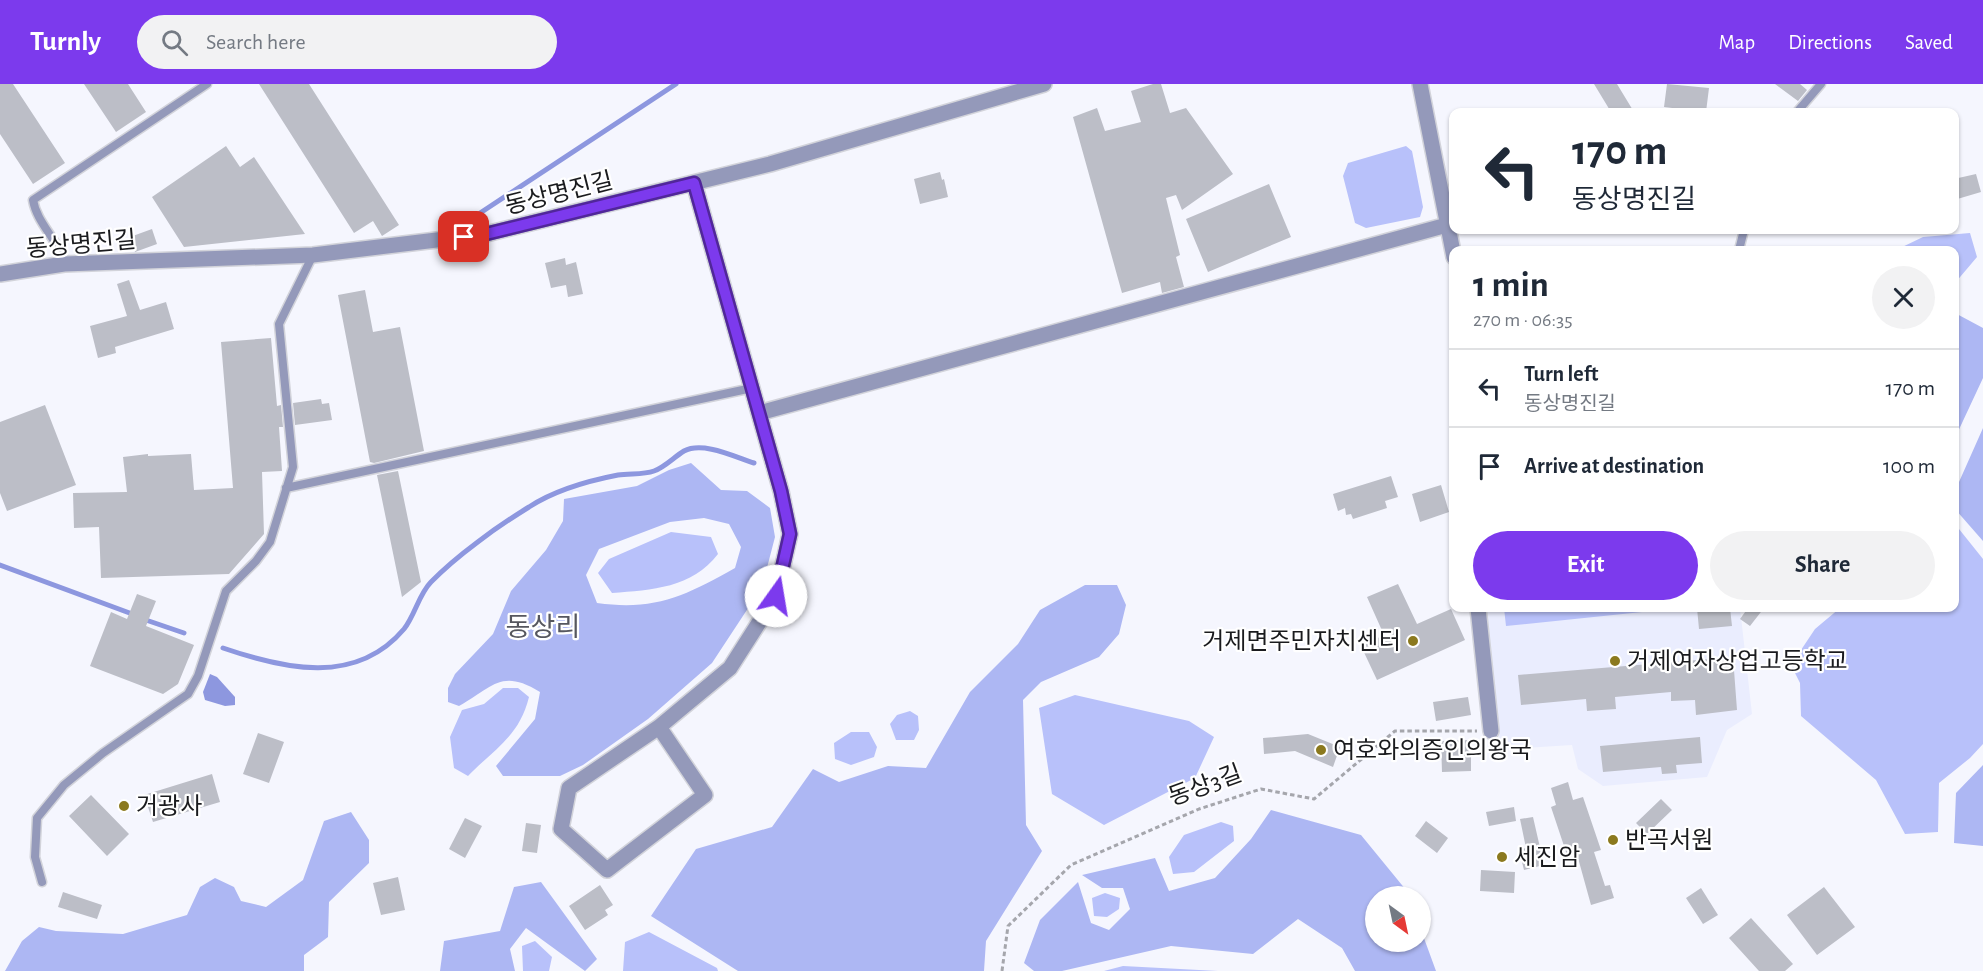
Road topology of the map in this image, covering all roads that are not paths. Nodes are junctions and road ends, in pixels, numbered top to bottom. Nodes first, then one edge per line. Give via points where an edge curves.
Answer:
1 (207, 84) edge
2 (1044, 84) edge
3 (1420, 84) edge
4 (1821, 84) edge
5 (1800, 108) edge
6 (694, 183) junction
7 (1447, 225) junction
8 (1452, 246) edge
9 (313, 255) junction
10 (64, 264) junction
11 (0, 274) edge
12 (752, 388) junction
13 (759, 414) junction
14 (286, 488) junction
15 (1478, 612) edge
16 (659, 727) junction
17 (1491, 731) road end
18 (42, 882) dead end

1 - 10 lane via 33,200
2 - 6 street, 동상명진길
3 - 7 street
4 - 5 lane
6 - 9 street, 동상명진길 via 486,234
6 - 12 street
7 - 8 street
7 - 13 street
9 - 10 street, 동상명진길
9 - 14 lane via 279,324 293,467
10 - 11 street, 동상명진길
12 - 13 street
12 - 14 lane
13 - 16 street via 790,534 776,596 730,668
14 - 18 lane via 270,542 226,591 198,676 188,694 102,753 64,785 37,818 35,857
15 - 17 street
16 - 16 street via 705,795 607,870 561,829 569,788

